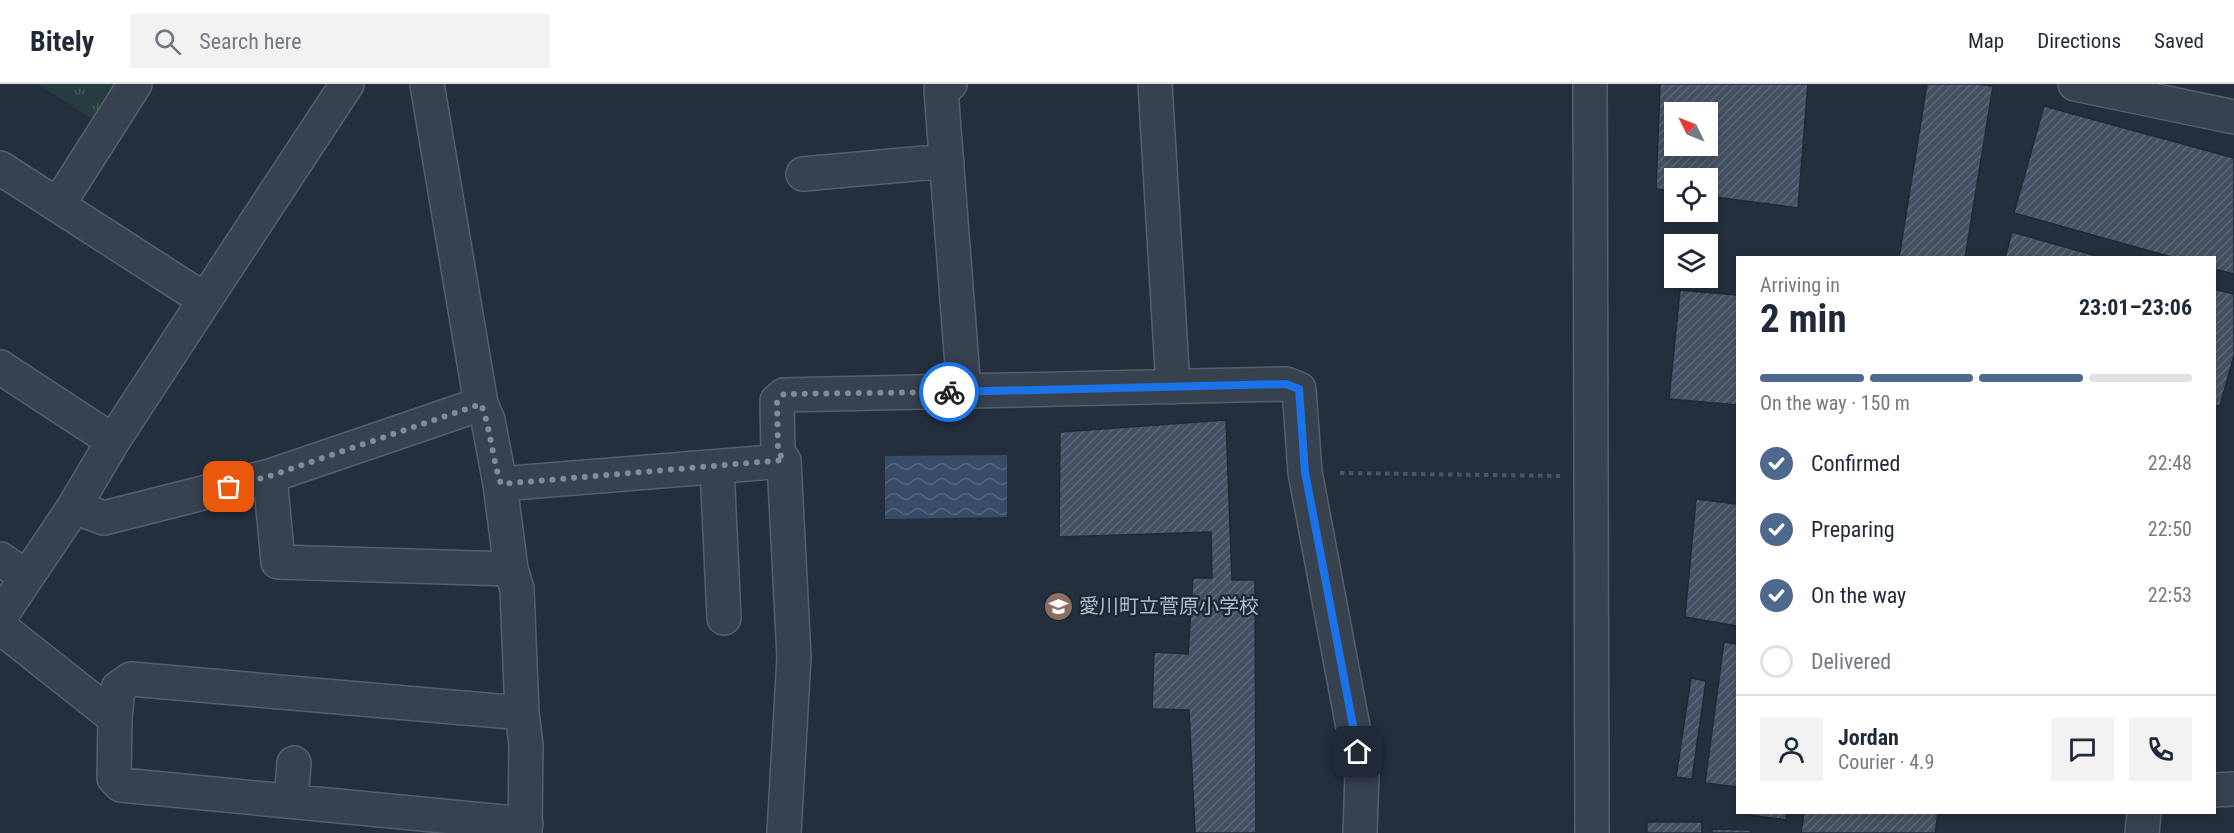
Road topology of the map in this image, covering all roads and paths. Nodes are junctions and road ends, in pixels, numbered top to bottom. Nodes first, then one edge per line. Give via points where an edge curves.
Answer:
1 (135, 84) edge
2 (347, 84) edge
3 (427, 84) edge
4 (950, 84) edge
5 (1155, 84) edge
6 (1590, 84) edge
7 (2075, 84) edge
8 (2234, 117) edge
9 (947, 160) junction
10 (0, 168) edge
11 (803, 174) dead end
12 (58, 205) junction
13 (205, 300) junction
14 (0, 368) edge
15 (1173, 387) junction
16 (964, 391) junction
17 (481, 404) junction
18 (113, 441) junction
19 (784, 460) junction
20 (717, 467) junction
21 (1305, 472) junction
22 (270, 476) junction
23 (1591, 477) junction
24 (501, 484) junction
25 (74, 507) junction
26 (0, 559) edge
27 (511, 569) junction
28 (27, 577) junction
29 (0, 617) edge
30 (724, 618) dead end
31 (0, 627) edge
32 (522, 712) junction
33 (115, 718) junction
34 (294, 763) dead end
35 (2234, 789) edge
36 (2216, 790) edge
37 (291, 801) junction
38 (2144, 814) edge
39 (525, 828) edge
40 (784, 833) edge
41 (1360, 833) edge
42 (1592, 833) edge
43 (2142, 833) edge

1 - 12 street
2 - 13 street
3 - 17 street
4 - 9 street via 941,90
5 - 15 street
6 - 23 street
7 - 8 street
9 - 11 street
9 - 16 street
10 - 12 street
12 - 13 street
13 - 18 street
14 - 18 street
15 - 16 street
15 - 21 street via 1286,384 1299,389
16 - 19 street via 784,394 777,401 778,452
17 - 22 street
17 - 24 street
18 - 25 street
19 - 20 street
19 - 40 street via 794,657
20 - 24 street
20 - 30 street
21 - 23 path
21 - 41 street via 1362,775
22 - 25 street via 104,518
22 - 27 street via 278,562
23 - 42 street
24 - 27 street
25 - 28 street
26 - 28 street
27 - 32 street via 517,589
28 - 29 street
31 - 33 street
32 - 33 street via 131,679 118,688
32 - 39 street via 526,745
33 - 37 street via 114,778 122,785
34 - 37 street
35 - 36 street
37 - 39 street
38 - 43 street

